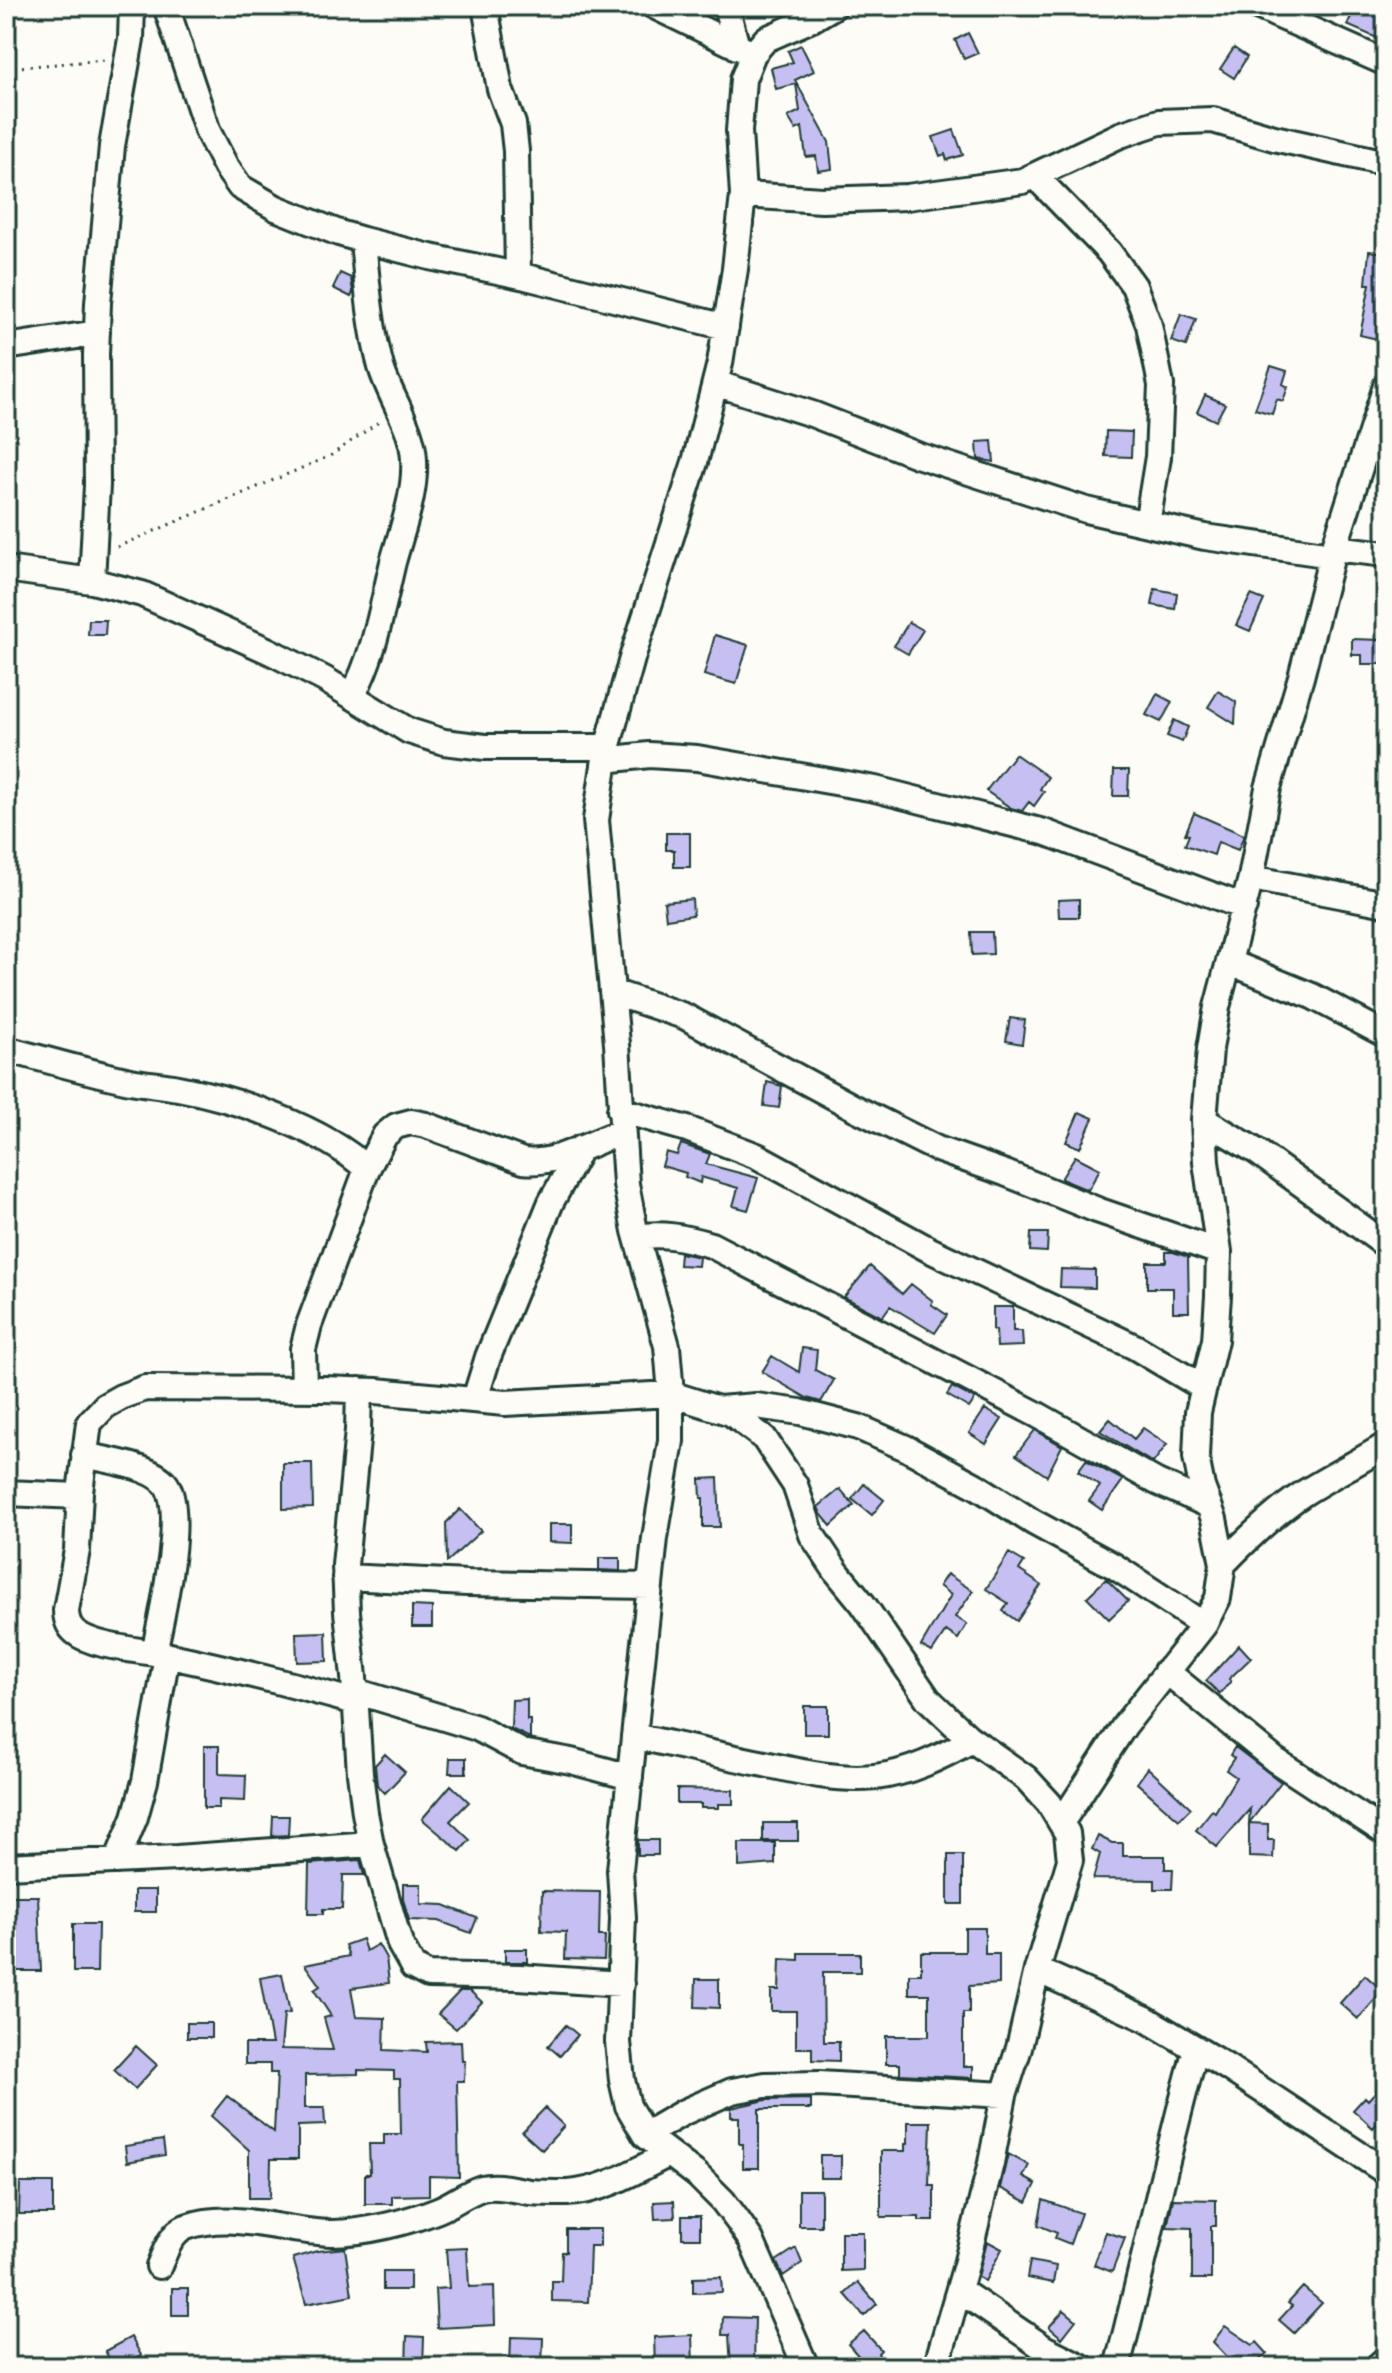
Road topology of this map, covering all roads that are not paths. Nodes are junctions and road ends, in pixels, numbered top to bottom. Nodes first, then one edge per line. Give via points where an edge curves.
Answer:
1 (166, 6) edge
2 (485, 6) edge
3 (654, 6) edge
4 (726, 6) edge
5 (834, 6) edge
6 (1257, 6) edge
7 (127, 7) edge
8 (1308, 17) edge
9 (745, 51) junction
10 (1386, 63) edge
11 (1386, 163) edge
12 (1035, 176) junction
13 (743, 195) junction
14 (363, 240) junction
15 (518, 275) junction
16 (726, 327) junction
17 (97, 333) junction
18 (6, 347) edge
19 (715, 383) junction
20 (1386, 386) edge
21 (1147, 524) junction
22 (1333, 551) junction
23 (1386, 554) edge
24 (6, 569) edge
25 (92, 571) junction
26 (352, 696) junction
27 (607, 753) junction
28 (1251, 878) junction
29 (1386, 904) edge
30 (1244, 907) junction
31 (1229, 962) junction
32 (612, 992) junction
33 (1386, 1035) edge
34 (6, 1049) edge
35 (1204, 1120) junction
36 (621, 1121) junction
37 (581, 1148) junction
38 (367, 1169) junction
39 (637, 1237) junction
40 (1386, 1245) edge
41 (1219, 1252) junction
42 (1204, 1388) junction
43 (304, 1389) junction
44 (359, 1390) junction
45 (671, 1394) junction
46 (475, 1399) junction
47 (719, 1409) junction
48 (1383, 1450) edge
49 (84, 1455) junction
50 (6, 1493) edge
51 (79, 1496) junction
52 (1209, 1505) junction
53 (1223, 1564) junction
54 (345, 1577) junction
55 (649, 1586) junction
56 (1204, 1625) junction
57 (160, 1654) junction
58 (1166, 1671) junction
59 (355, 1697) junction
60 (634, 1736) junction
61 (972, 1740) junction
62 (630, 1777) junction
63 (1061, 1823) junction
64 (1386, 1833) edge
65 (371, 1844) junction
66 (117, 1861) junction
67 (6, 1866) edge
68 (1037, 1970) junction
69 (621, 1984) junction
70 (1196, 2049) junction
71 (1004, 2095) junction
72 (645, 2135) junction
73 (669, 2154) junction
74 (1386, 2172) edge
75 (159, 2266) dead end
76 (959, 2290) junction
77 (1386, 2359) edge
78 (806, 2367) edge
79 (936, 2367) edge
80 (1082, 2367) edge
81 (1117, 2367) edge
82 (1377, 2367) edge

1 - 14 street via 208,132 240,187 276,208
2 - 15 street via 500,89 513,124
3 - 9 street
4 - 9 street
5 - 9 street
6 - 8 street
7 - 17 street via 127,59 112,146
8 - 10 street
9 - 13 street via 739,131
11 - 12 street via 1213,120 1159,122
12 - 13 street via 907,197 822,200
12 - 21 street via 1109,252 1134,286 1149,325 1161,385 1158,457
13 - 16 street
14 - 15 street
14 - 26 street via 372,331 415,460 413,490 365,672
15 - 16 street
16 - 19 street
17 - 18 street
17 - 25 street
19 - 21 street via 917,455 1086,510
19 - 27 street
20 - 22 street
21 - 22 street via 1205,537
22 - 23 street
22 - 28 street via 1268,788
24 - 25 street
25 - 26 street via 269,651
26 - 27 street via 409,731 444,742
27 - 30 street via 697,758 875,789 1044,832
27 - 32 street via 596,820
28 - 29 street
28 - 30 street
30 - 31 street
31 - 33 street via 1312,996
31 - 35 street via 1213,1035
32 - 36 street
32 - 41 street via 684,1016 937,1149
34 - 38 street via 240,1104 292,1123
35 - 40 street
35 - 41 street
36 - 37 street
36 - 39 street
36 - 42 street via 687,1129 757,1156 930,1250 1135,1347
37 - 38 street via 538,1163 523,1161 411,1122 385,1135
37 - 46 street via 551,1202
38 - 43 street via 309,1325 303,1349
39 - 45 street via 667,1346
39 - 52 street via 685,1237 711,1245
41 - 42 street via 1215,1340
42 - 52 street via 1196,1457
43 - 44 street
43 - 49 street via 145,1388 105,1406 89,1423
44 - 46 street
44 - 54 street
45 - 46 street via 505,1403
45 - 47 street
45 - 55 street via 671,1441
47 - 56 street via 756,1406 800,1412 858,1427 906,1448 1114,1566
47 - 61 street via 764,1438 795,1485 812,1535 836,1571 928,1699
48 - 53 street via 1304,1493
49 - 51 street
49 - 57 street via 153,1474 172,1495 175,1520
50 - 51 street
51 - 57 street via 68,1624 99,1642
52 - 53 street
53 - 56 street via 1218,1598
54 - 55 street
54 - 59 street
55 - 60 street
56 - 58 street
57 - 59 street
57 - 66 street via 145,1781
58 - 63 street
58 - 64 street via 1275,1760
59 - 62 street via 477,1728 522,1752
59 - 65 street
60 - 61 street via 844,1778 905,1771
60 - 62 street
61 - 63 street via 1026,1778
62 - 69 street via 620,1870
63 - 68 street via 1070,1860
65 - 66 street
65 - 69 street via 400,1944 413,1967 428,1975
66 - 67 street
68 - 70 street via 1146,2019
68 - 71 street
69 - 72 street via 622,2080 628,2106
70 - 74 street
70 - 81 street
71 - 72 street via 765,2085 732,2091
71 - 76 street
72 - 73 street
73 - 75 street via 612,2183 570,2193 483,2187 410,2219 334,2233 258,2222 202,2222 181,2229
73 - 78 street via 723,2201 751,2240
76 - 79 street
76 - 80 street via 1044,2348
77 - 82 street

